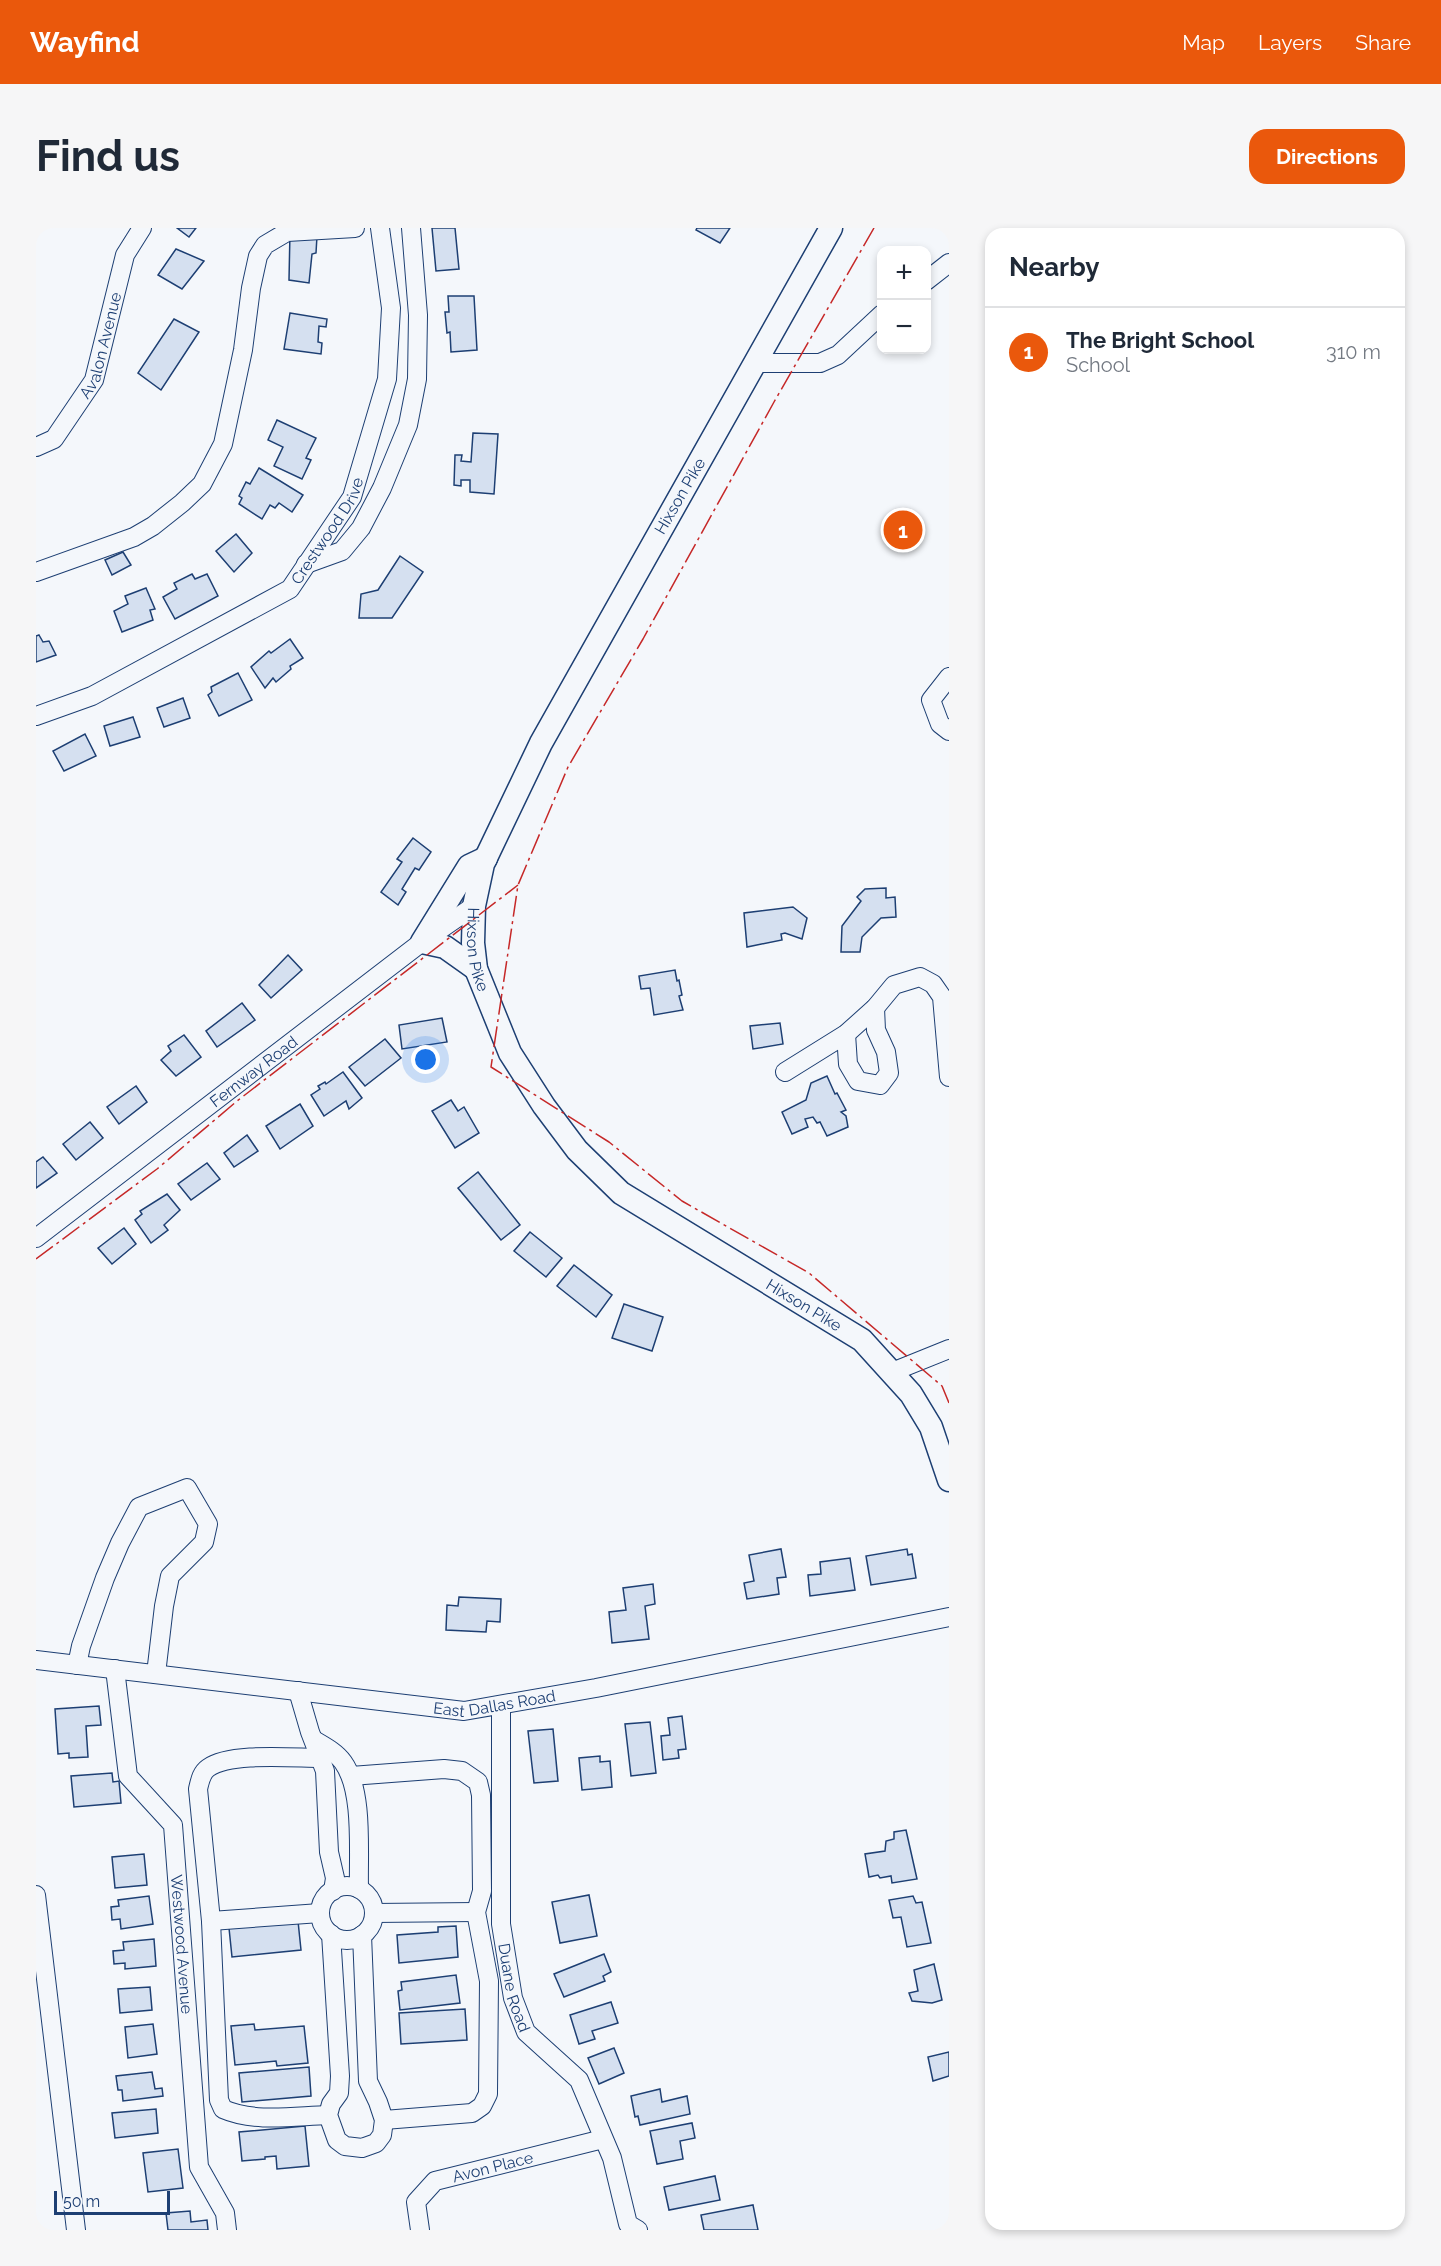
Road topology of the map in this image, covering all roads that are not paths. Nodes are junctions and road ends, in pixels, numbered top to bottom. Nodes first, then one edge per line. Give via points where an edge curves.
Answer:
1 (142, 228) edge
2 (355, 228) edge
3 (380, 228) edge
4 (411, 228) edge
5 (831, 228) edge
6 (949, 263) edge
7 (931, 278) edge
8 (877, 319) edge
9 (756, 363) junction
10 (36, 447) edge
11 (306, 564) junction
12 (36, 572) edge
13 (949, 677) edge
14 (36, 716) edge
15 (949, 732) edge
16 (486, 858) junction
17 (474, 906) junction
18 (422, 942) junction
19 (476, 969) junction
20 (875, 1008) junction
21 (846, 1034) junction
22 (785, 1072) dead end
23 (949, 1077) edge
24 (36, 1238) edge
25 (949, 1348) edge
26 (892, 1372) junction
27 (949, 1480) edge
28 (949, 1617) edge
29 (36, 1660) edge
30 (77, 1665) junction
31 (115, 1670) junction
32 (156, 1674) junction
33 (298, 1691) junction
34 (501, 1705) junction
35 (314, 1740) junction
36 (321, 1758) junction
37 (351, 1776) junction
38 (359, 1889) junction
39 (333, 1890) junction
40 (36, 1895) edge
41 (476, 1912) junction
42 (320, 1913) junction
43 (374, 1913) junction
44 (211, 1922) junction
45 (331, 1935) junction
46 (362, 1935) junction
47 (328, 2115) junction
48 (384, 2120) junction
49 (603, 2139) junction
50 (76, 2230) edge
51 (227, 2230) edge
52 (420, 2230) edge
53 (638, 2230) edge

1 - 10 street, Avalon Avenue via 125,255 94,380 54,439
2 - 12 street via 287,232 265,245 258,256 223,444 202,484 182,504 134,537
3 - 11 street, Crestwood Drive via 391,308 387,379 352,497
4 - 11 street via 418,315 417,379 408,425 382,488 360,528 342,551
5 - 9 main road, Hixson Pike
6 - 7 street
8 - 9 street via 838,355 820,363
9 - 16 main road, Hixson Pike via 541,743
11 - 14 street, Crestwood Drive via 290,589 92,696
13 - 15 street via 931,700 940,724
16 - 17 main road, Hixson Pike
16 - 18 main road via 469,866
17 - 18 street, Fernway Road
17 - 19 main road, Hixson Pike
18 - 19 main road via 445,946
18 - 24 street, Fernway Road
19 - 26 main road, Hixson Pike via 510,1053 544,1106 584,1157 621,1193 862,1340
20 - 21 street
20 - 21 street via 876,1030 890,1073 880,1085 858,1081 848,1064
20 - 23 street via 894,985 920,977 933,984 942,997
21 - 22 street
25 - 26 street
26 - 27 main road, Hixson Pike via 931,1427
28 - 34 street, East Dallas Road
29 - 30 street, East Dallas Road
30 - 31 street, East Dallas Road
30 - 32 street via 105,1578 139,1508 187,1488 208,1524 204,1542 170,1576
31 - 32 street, East Dallas Road
31 - 51 street, Westwood Avenue via 128,1776 173,1825 199,2167 225,2213
32 - 33 street, East Dallas Road
33 - 34 street, East Dallas Road via 464,1711
33 - 35 street
34 - 49 street, Duane Road via 501,1924 513,1998 526,2031 579,2080
35 - 36 street
35 - 37 street via 338,1756
36 - 39 street via 335,1878
36 - 44 street via 235,1758 217,1763 201,1776 198,1789
37 - 38 street via 357,1795
37 - 41 street via 444,1769 462,1771 478,1782 482,1891
38 - 39 street via 350,1886
38 - 43 street via 367,1895
39 - 42 street
40 - 50 street
41 - 43 street
41 - 48 street via 489,1981 488,2094 482,2106 471,2113
42 - 44 street
42 - 45 street
43 - 46 street via 373,1922
44 - 47 street via 219,2100 223,2109 257,2117
45 - 46 street via 352,1940
45 - 47 street via 340,2076 339,2093
46 - 48 street via 368,2081
47 - 48 street via 337,2140 345,2146 362,2148 376,2143 382,2135
49 - 52 street, Avon Place via 435,2181 416,2202
49 - 53 street, Duane Road via 612,2158 628,2224

